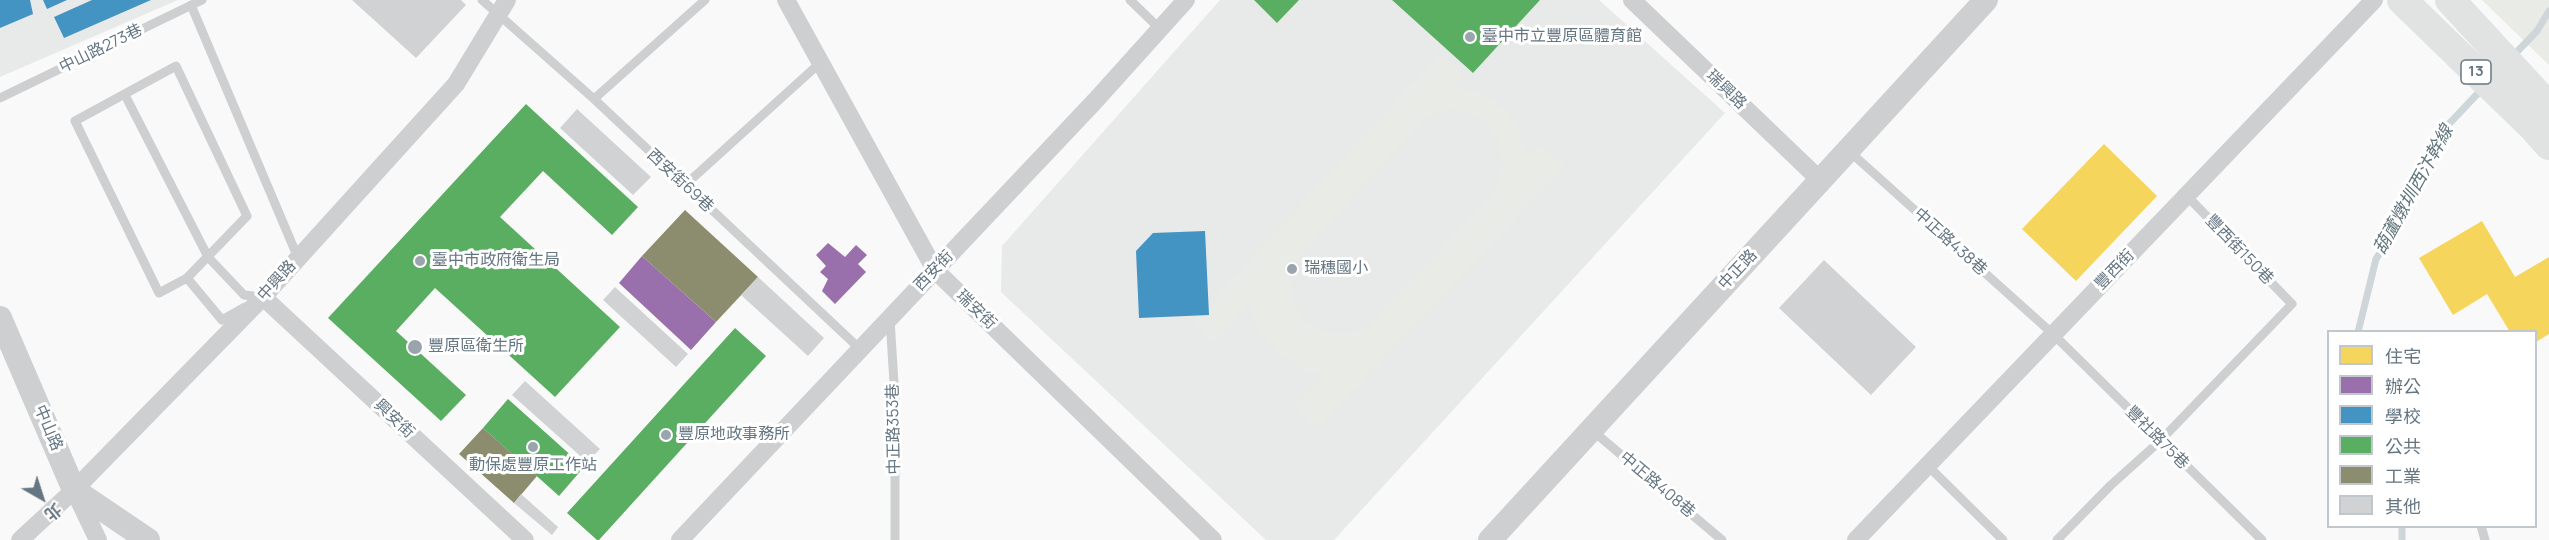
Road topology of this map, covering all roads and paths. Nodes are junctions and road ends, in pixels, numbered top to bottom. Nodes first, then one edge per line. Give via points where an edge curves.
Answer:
1 (202, 0) edge
2 (482, 0) edge
3 (507, 0) edge
4 (705, 0) edge
5 (786, 0) edge
6 (1130, 0) edge
7 (1186, 0) edge
8 (1632, 0) edge
9 (1986, 0) edge
10 (2374, 0) edge
11 (2402, 0) edge
12 (2450, 0) edge
13 (191, 6) junction
14 (498, 16) junction
15 (1160, 29) junction
16 (821, 62) junction
17 (125, 95) junction
18 (0, 98) edge
19 (594, 99) junction
20 (2549, 107) edge
21 (2549, 145) edge
22 (1848, 150) junction
23 (1820, 180) junction
24 (684, 186) junction
25 (2187, 196) junction
26 (208, 257) junction
27 (298, 258) junction
28 (935, 270) junction
29 (187, 278) junction
30 (263, 297) junction
31 (0, 318) edge
32 (890, 319) junction
33 (2053, 334) junction
34 (860, 349) junction
35 (1592, 429) junction
36 (2160, 441) junction
37 (1927, 465) junction
38 (74, 490) junction
39 (21, 540) edge
40 (98, 540) edge
41 (148, 540) edge
42 (525, 540) edge
43 (680, 540) edge
44 (895, 540) edge
45 (1213, 540) edge
46 (1490, 540) edge
47 (1722, 540) edge
48 (1856, 540) edge
49 (2003, 540) edge
50 (2057, 540) edge
51 (2262, 540) edge

1 - 13 lane, 中山路273巷
2 - 14 lane, 西安街69巷
3 - 14 street, 中興路
4 - 19 lane
5 - 16 street, 瑞安街
6 - 15 lane
7 - 15 street, 西安街
8 - 23 street, 瑞興路
9 - 22 street, 中正路
10 - 25 street, 豐西街
11 - 21 main road, 13
12 - 20 main road, 13
13 - 18 lane, 中山路273巷
13 - 27 lane
14 - 19 lane, 西安街69巷
14 - 27 street, 中興路 via 456,84
15 - 28 street, 西安街
16 - 24 lane
16 - 28 street, 瑞安街
17 - 26 lane
17 - 26 lane via 176,66 247,216
17 - 29 lane via 75,120 159,293
19 - 24 lane, 西安街69巷
22 - 23 street, 中正路
22 - 33 lane, 中正路438巷
23 - 35 street, 中正路
24 - 34 lane, 西安街69巷
25 - 33 street, 豐西街
25 - 36 lane, 豐西街150巷 via 2292,304
26 - 29 lane
26 - 30 lane via 244,295
27 - 30 street, 中興路
28 - 32 street, 西安街
28 - 45 street, 瑞安街
29 - 30 lane via 222,320
30 - 38 street, 中興路
30 - 42 street, 興安街
31 - 38 street, 中山路
32 - 34 street, 西安街
32 - 44 lane, 中正路353巷 via 895,399
33 - 36 lane, 豐社路75巷
33 - 37 street, 豐西街
34 - 43 street, 西安街
35 - 46 street, 中正路
35 - 47 lane, 中正路408巷
36 - 50 lane
36 - 51 lane, 豐社路75巷
37 - 48 street, 豐西街
37 - 49 lane
38 - 39 street, 中興路
38 - 40 street
38 - 41 street

